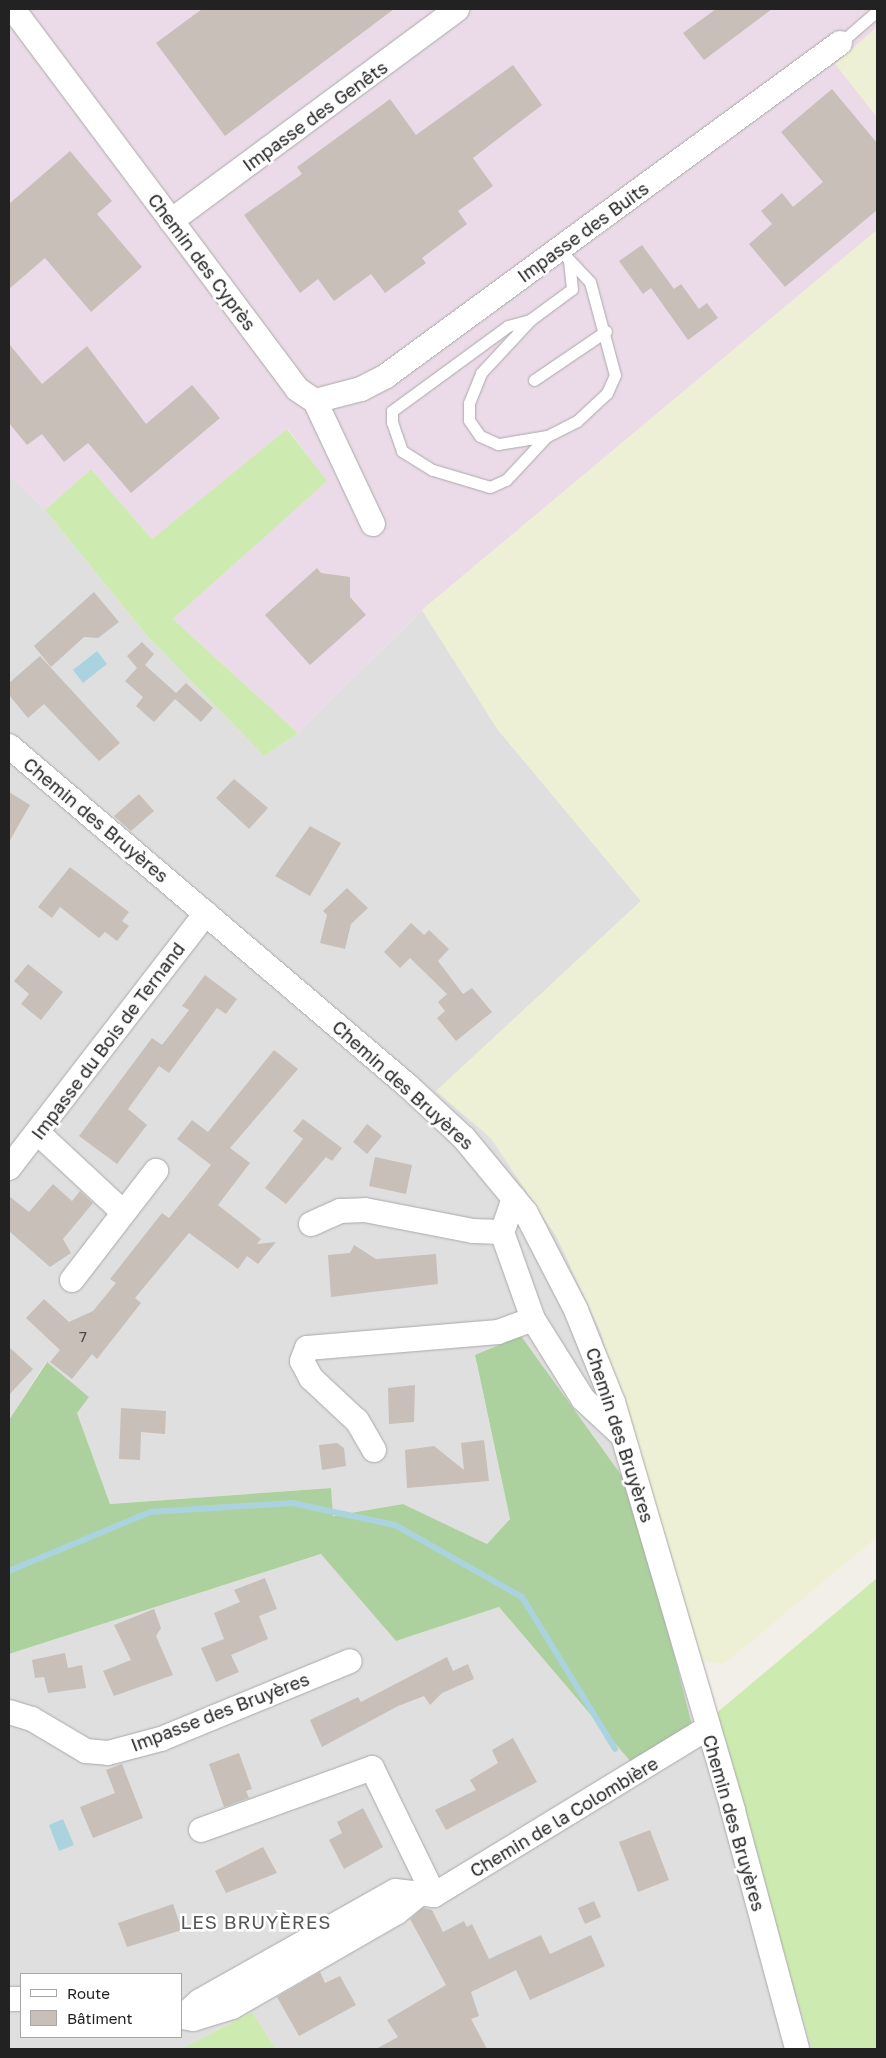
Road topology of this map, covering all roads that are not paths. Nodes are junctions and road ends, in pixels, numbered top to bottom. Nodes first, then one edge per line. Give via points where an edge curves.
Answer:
1 (13, 9) edge
2 (457, 9) edge
3 (873, 11) edge
4 (840, 43) joint
5 (171, 221) junction
6 (564, 255) junction
7 (530, 320) junction
8 (606, 331) junction
9 (534, 380) dead end
10 (315, 400) junction
11 (547, 436) junction
12 (373, 524) dead end
13 (9, 746) edge
14 (206, 913) junction
15 (38, 1133) junction
16 (9, 1168) edge
17 (156, 1171) dead end
18 (514, 1198) junction
19 (123, 1212) junction
20 (311, 1224) dead end
21 (502, 1232) junction
22 (72, 1280) dead end
23 (533, 1319) junction
24 (623, 1436) junction
25 (374, 1450) dead end
26 (350, 1661) dead end
27 (9, 1712) edge
28 (706, 1729) junction
29 (201, 1830) dead end
30 (426, 1894) junction
31 (182, 2017) edge
32 (796, 2049) edge

1 - 5 street, Chemin des Cyprès
2 - 5 street, Impasse des Genêts
3 - 4 lane
4 - 6 street, Impasse des Buits
5 - 10 street, Chemin des Cyprès via 297,389
6 - 7 lane via 572,289
6 - 8 lane via 590,282
6 - 10 street, Impasse des Buits via 386,376 361,389
7 - 11 lane via 481,373 469,403 470,420 480,436 498,444
7 - 11 lane via 508,326 400,405 392,411 392,422 402,451 433,470 490,487 506,480
8 - 9 lane
8 - 11 lane via 615,375 607,393 576,421
10 - 12 street
13 - 14 street, Chemin des Bruyères
14 - 15 street, Impasse du Bois de Ternand
14 - 18 street, Chemin des Bruyères via 464,1138
15 - 16 street, Impasse du Bois de Ternand
15 - 19 street
17 - 19 street
18 - 21 street
18 - 24 street, Chemin des Bruyères via 576,1310
19 - 22 street
20 - 21 street via 340,1211 365,1210 473,1231
21 - 23 street
23 - 24 street via 583,1399
23 - 25 street via 498,1332 307,1348 302,1361 311,1378 357,1421
24 - 28 street, Chemin des Bruyères
26 - 27 street, Impasse des Bruyères via 161,1739 108,1753 86,1751 32,1719
28 - 30 street, Chemin de la Colombière
28 - 32 street, Chemin des Bruyères via 733,1811
29 - 30 street via 372,1768
30 - 31 street via 395,1891 200,2001

